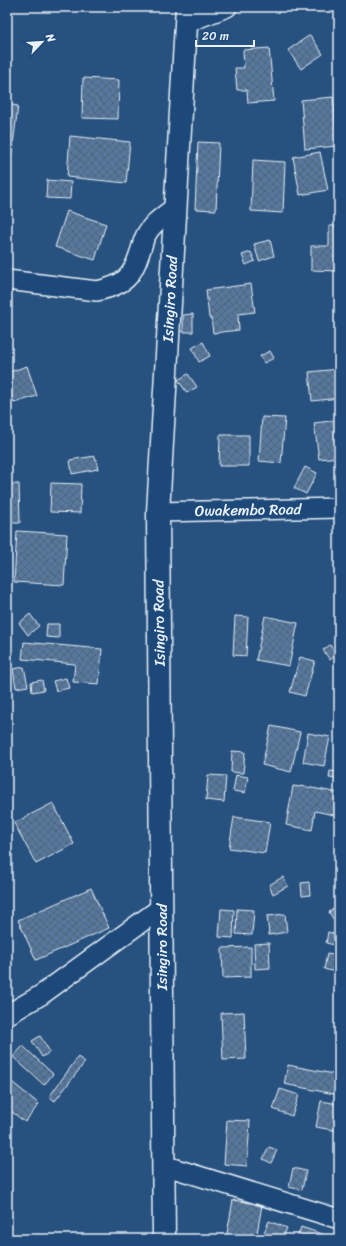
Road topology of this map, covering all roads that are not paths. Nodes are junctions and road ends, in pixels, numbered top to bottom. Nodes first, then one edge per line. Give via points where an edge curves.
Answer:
1 (227, 7) edge
2 (186, 15) edge
3 (175, 207) junction
4 (7, 280) edge
5 (339, 508) edge
6 (158, 512) junction
7 (162, 907) junction
8 (7, 1015) edge
9 (163, 1165) junction
10 (339, 1219) edge
11 (164, 1239) edge

1 - 2 street
2 - 3 main road, Isingiro Road
3 - 4 street via 155,222 146,235 135,268 124,281 111,288 97,291
3 - 6 main road, Isingiro Road
5 - 6 street, Owakembo Road
6 - 7 main road, Isingiro Road
7 - 8 street via 41,995
7 - 9 main road, Isingiro Road
9 - 10 street
9 - 11 main road, Isingiro Road

